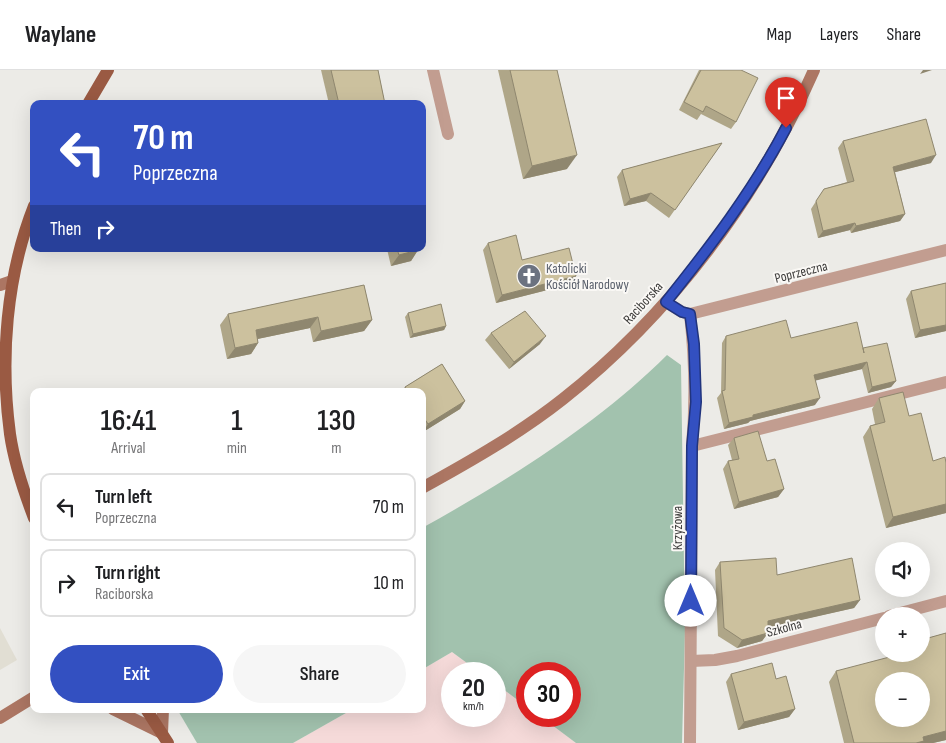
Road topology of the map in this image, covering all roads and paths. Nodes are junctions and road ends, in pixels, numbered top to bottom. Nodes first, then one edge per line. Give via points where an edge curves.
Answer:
1 (108, 70) edge
2 (432, 70) edge
3 (814, 70) edge
4 (90, 100) edge
5 (448, 134) dead end
6 (30, 217) edge
7 (946, 250) edge
8 (6, 283) edge
9 (666, 302) junction
10 (690, 314) junction
11 (946, 382) edge
12 (692, 446) junction
13 (426, 486) edge
14 (30, 504) edge
15 (946, 601) edge
16 (923, 607) edge
17 (875, 620) edge
18 (692, 661) junction
19 (30, 700) edge
20 (30, 708) edge
21 (16, 710) junction
22 (120, 713) edge
23 (149, 713) edge
24 (164, 713) edge
25 (0, 718) edge
26 (165, 738) edge
27 (690, 743) edge

1 - 4 main road
2 - 5 street
3 - 9 street, Raciborska via 755,182 710,247
6 - 8 main road
7 - 10 street, Poprzeczna
8 - 14 main road via 10,436
9 - 10 street
9 - 13 street, Raciborska via 616,353 562,400 499,443
10 - 12 street, Krzyżowa via 696,413
11 - 12 street
12 - 18 street, Krzyżowa
15 - 16 street
17 - 18 street, Szkolna via 737,656
18 - 27 street, Krzyżowa
19 - 21 street
20 - 21 street
21 - 25 street
22 - 26 street
23 - 26 main road
24 - 26 street

